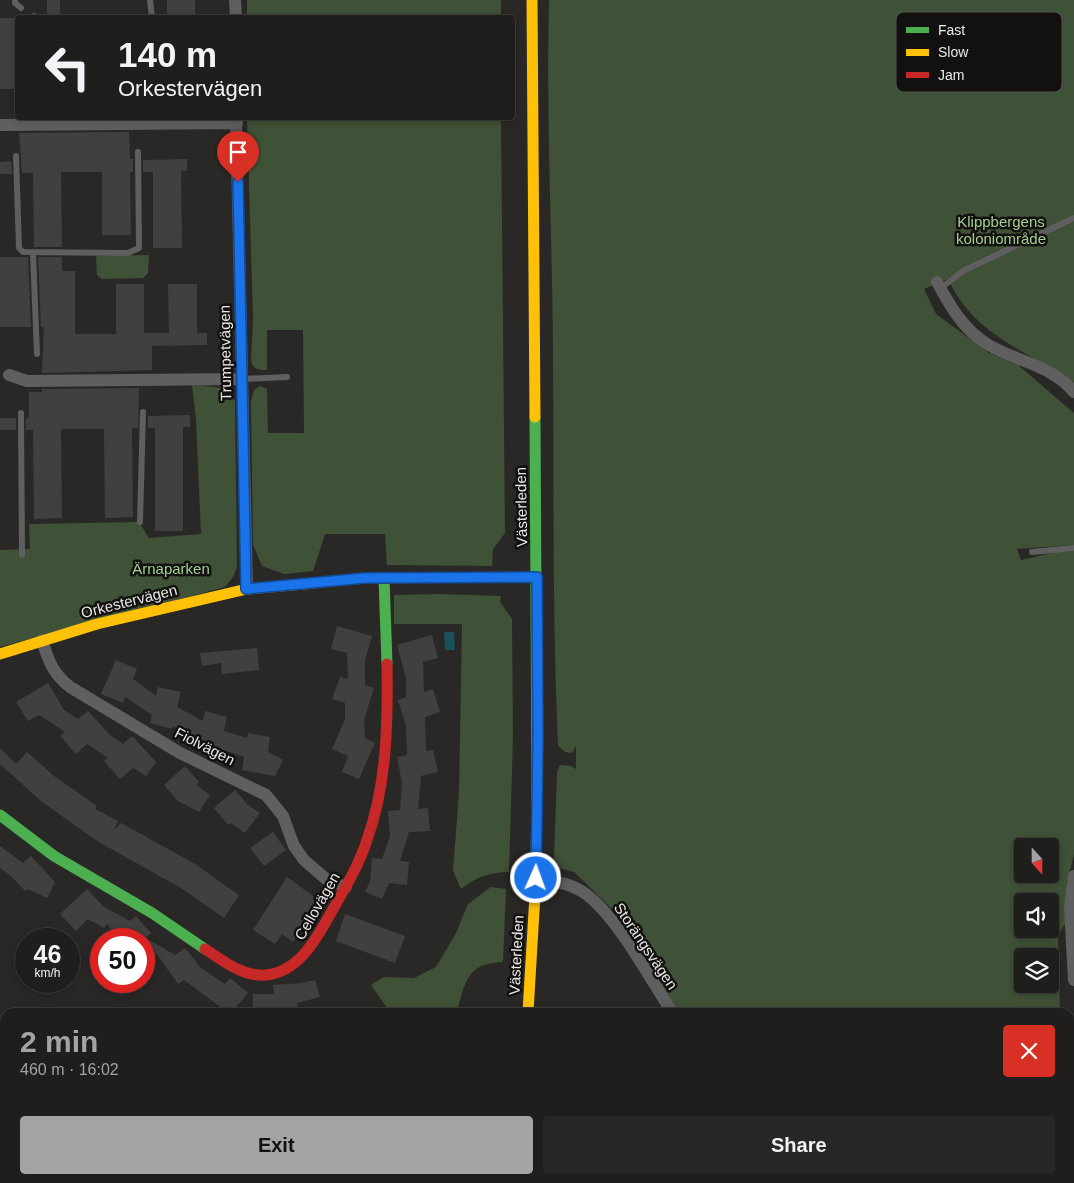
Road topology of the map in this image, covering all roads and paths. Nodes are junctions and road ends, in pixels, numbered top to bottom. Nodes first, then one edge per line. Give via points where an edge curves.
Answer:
1 (15, 0) edge
2 (150, 0) edge
3 (235, 0) edge
4 (532, 0) edge
5 (21, 8) dead end
6 (152, 15) edge
7 (236, 15) edge
8 (236, 120) edge
9 (0, 125) edge
10 (138, 152) dead end
11 (16, 156) dead end
12 (1074, 218) edge
13 (33, 254) junction
14 (939, 285) joint
15 (37, 354) dead end
16 (10, 375) dead end
17 (287, 377) dead end
18 (242, 378) junction
19 (1074, 392) edge
20 (143, 412) dead end
21 (20, 413) dead end
22 (140, 522) dead end
23 (1074, 548) edge
24 (1032, 552) dead end
25 (22, 555) dead end
26 (537, 577) junction
27 (384, 578) junction
28 (246, 589) junction
29 (42, 640) junction
30 (0, 654) edge
31 (0, 814) edge
32 (1074, 876) edge
33 (536, 878) junction
34 (346, 887) junction
35 (1072, 933) edge
36 (1074, 980) edge
37 (528, 1008) edge
38 (669, 1008) edge

1 - 5 lane
2 - 6 lane
3 - 7 street
4 - 26 street, Västerleden
8 - 9 street
8 - 18 street, Trumpetvägen
10 - 13 lane via 139,248 128,253
11 - 13 lane via 19,248
12 - 14 lane
13 - 15 lane
14 - 19 street via 953,310 976,335 988,344 1057,375
16 - 18 street via 27,381
17 - 18 lane
18 - 28 street, Trumpetvägen
20 - 22 lane
21 - 25 lane
23 - 24 lane
26 - 27 street, Orkestervägen
26 - 33 street, Västerleden
27 - 28 street, Orkestervägen
27 - 34 street, Cellovägen via 385,753 380,795 367,839
28 - 29 street, Orkestervägen
29 - 30 street, Orkestervägen
29 - 34 street, Fiolvägen via 56,675 75,690 180,753 266,795 283,816 294,846 304,860 326,879
31 - 34 street, Cellovägen via 42,850 174,926 232,966 251,974 283,971 304,957
32 - 35 street via 1070,908
33 - 37 street, Västerleden
33 - 38 street, Storängsvägen via 573,887 591,898 608,917
35 - 36 street

